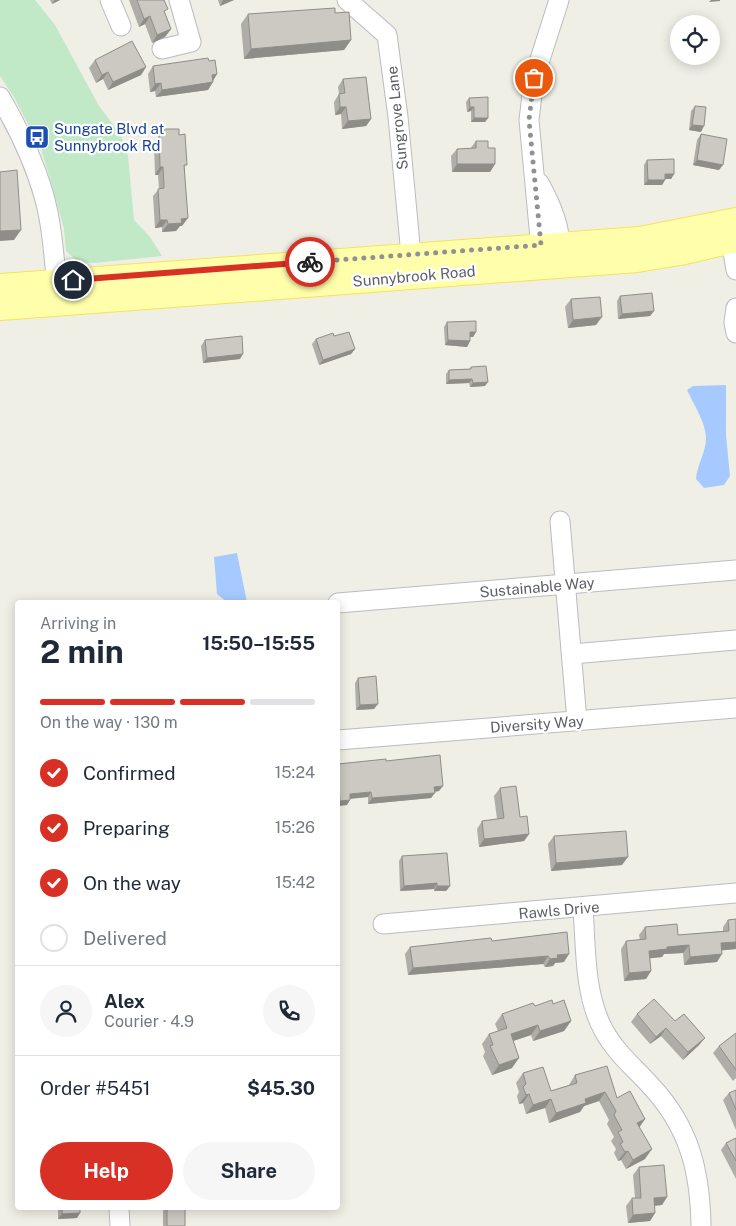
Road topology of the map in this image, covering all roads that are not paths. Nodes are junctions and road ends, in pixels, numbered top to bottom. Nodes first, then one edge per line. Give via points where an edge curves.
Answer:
1 (110, 0) edge
2 (179, 0) edge
3 (347, 0) edge
4 (559, 0) edge
5 (121, 26) dead end
6 (162, 49) dead end
7 (0, 97) edge
8 (735, 233) edge
9 (411, 255) junction
10 (552, 255) junction
11 (736, 270) edge
12 (0, 286) edge
13 (58, 292) junction
14 (0, 308) edge
15 (736, 308) edge
16 (736, 333) edge
17 (560, 521) dead end
18 (736, 570) edge
19 (566, 585) junction
20 (340, 604) edge
21 (736, 640) edge
22 (572, 654) junction
23 (736, 708) edge
24 (577, 721) junction
25 (340, 740) edge
26 (736, 893) edge
27 (583, 908) junction
28 (383, 924) dead end
29 (119, 1210) edge
30 (701, 1225) edge
31 (120, 1226) edge

1 - 5 street
2 - 6 street via 191,42
3 - 9 street, Sungrove Lane via 387,35
4 - 10 street via 533,87 529,120 535,178 556,218
7 - 13 street via 17,128 44,196
8 - 10 main road, Sunnybrook Road via 640,239
8 - 11 street
9 - 10 main road, Sunnybrook Road
9 - 13 main road, Sunnybrook Road
10 - 13 main road, Sunnybrook Road
12 - 13 main road, Sunnybrook Road
13 - 14 main road, Sunnybrook Road
15 - 16 street
17 - 19 street
18 - 19 street, Sustainable Way
19 - 20 street, Sustainable Way
19 - 22 street
21 - 22 street
22 - 24 street
23 - 24 street, Diversity Way
24 - 25 street, Diversity Way
26 - 27 street, Rawls Drive
27 - 28 street, Rawls Drive
27 - 30 street via 588,979 598,1018 616,1049 664,1100 685,1134 698,1178
29 - 31 street

